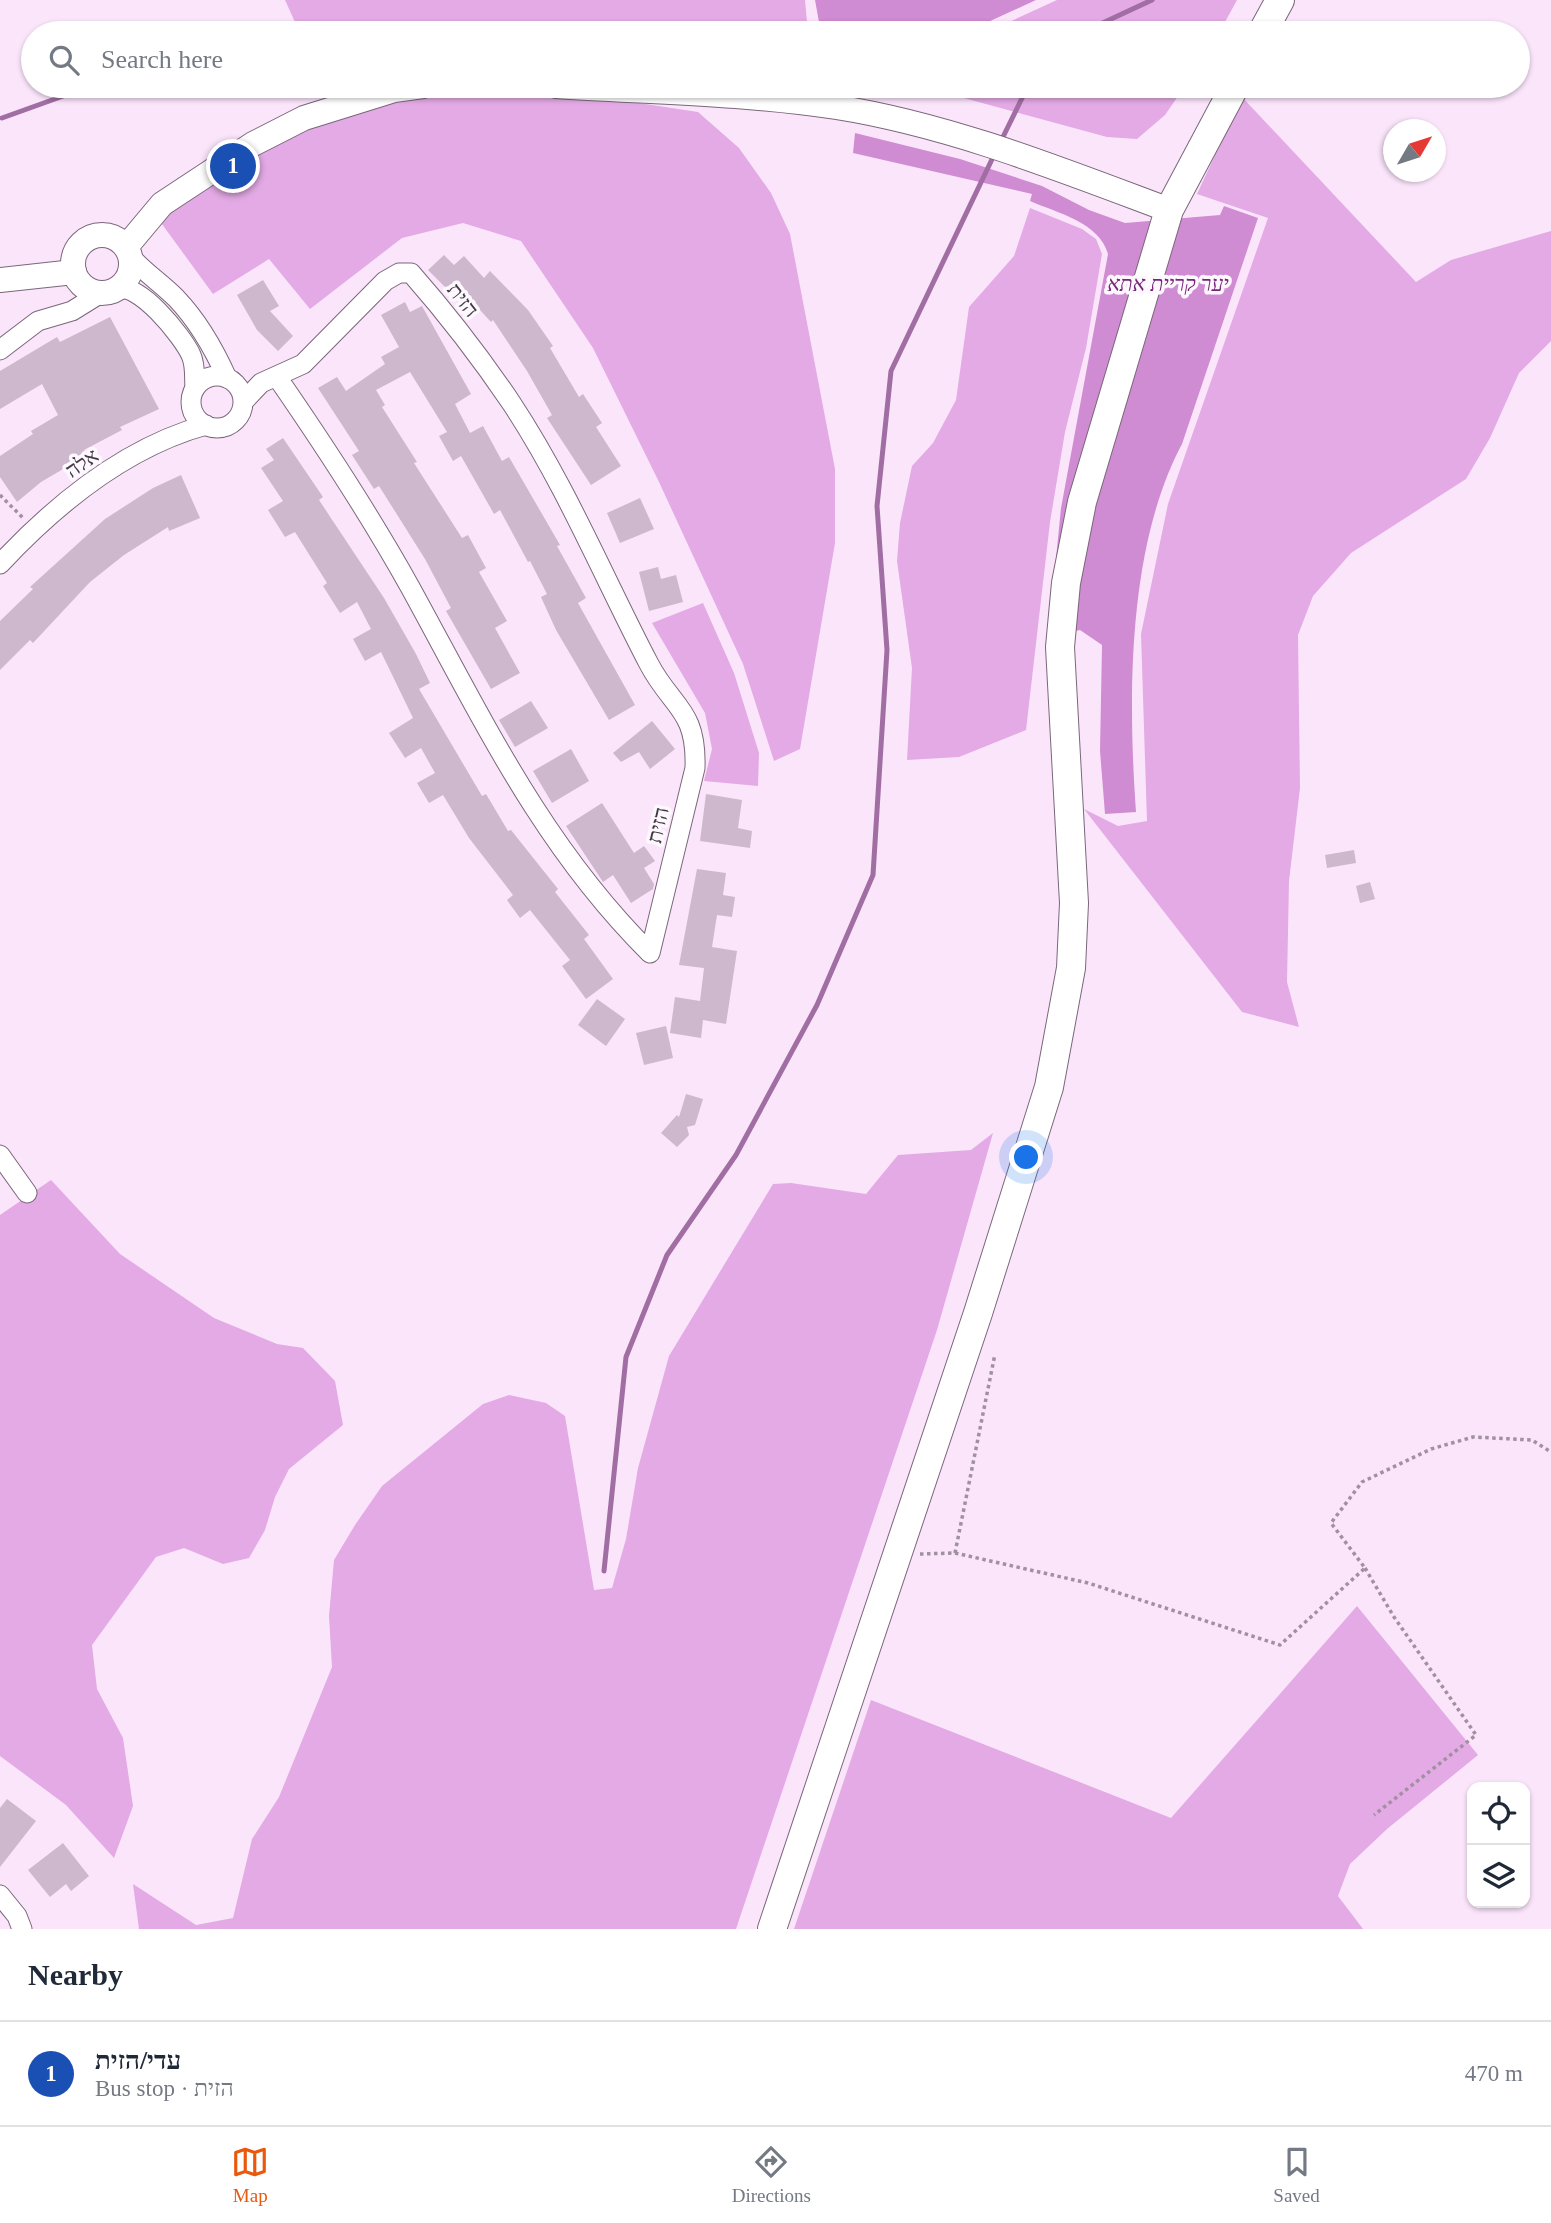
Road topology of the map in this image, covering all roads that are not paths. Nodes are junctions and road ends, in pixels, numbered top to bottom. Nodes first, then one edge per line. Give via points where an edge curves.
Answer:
1 (1280, 0) edge
2 (1269, 21) edge
3 (368, 98) edge
4 (745, 98) edge
5 (1229, 98) edge
6 (1169, 210) junction
7 (128, 252) junction
8 (74, 272) junction
9 (0, 280) edge
10 (108, 292) junction
11 (0, 349) edge
12 (277, 377) junction
13 (228, 378) junction
14 (195, 388) junction
15 (244, 401) junction
16 (206, 425) junction
17 (0, 564) edge
18 (0, 1155) edge
19 (27, 1193) dead end
20 (0, 1895) edge
21 (22, 1929) edge
22 (772, 1929) edge

1 - 2 main road
3 - 7 street via 304,118 253,144 162,204
4 - 6 street via 837,107 979,144
5 - 6 main road
6 - 22 main road via 1083,502 1066,583 1060,647 1074,904 1071,968 1049,1087
7 - 8 street via 112,236 94,236 75,254
7 - 10 street via 129,276
7 - 13 street via 195,321
8 - 9 street
8 - 10 street via 84,287
10 - 11 street via 72,311 38,321
10 - 14 street via 127,289 145,299 169,324 191,354
12 - 12 street, הזית via 303,364 385,281 399,273 411,273 513,405 651,668 689,720 696,745 695,768 650,953 556,844 366,512
12 - 15 street, הזית via 261,383
13 - 14 street via 213,376
13 - 15 street via 239,387
14 - 16 street via 192,405
15 - 16 street via 232,424
16 - 17 street, אלה via 175,433 64,503
18 - 19 street
20 - 21 street

